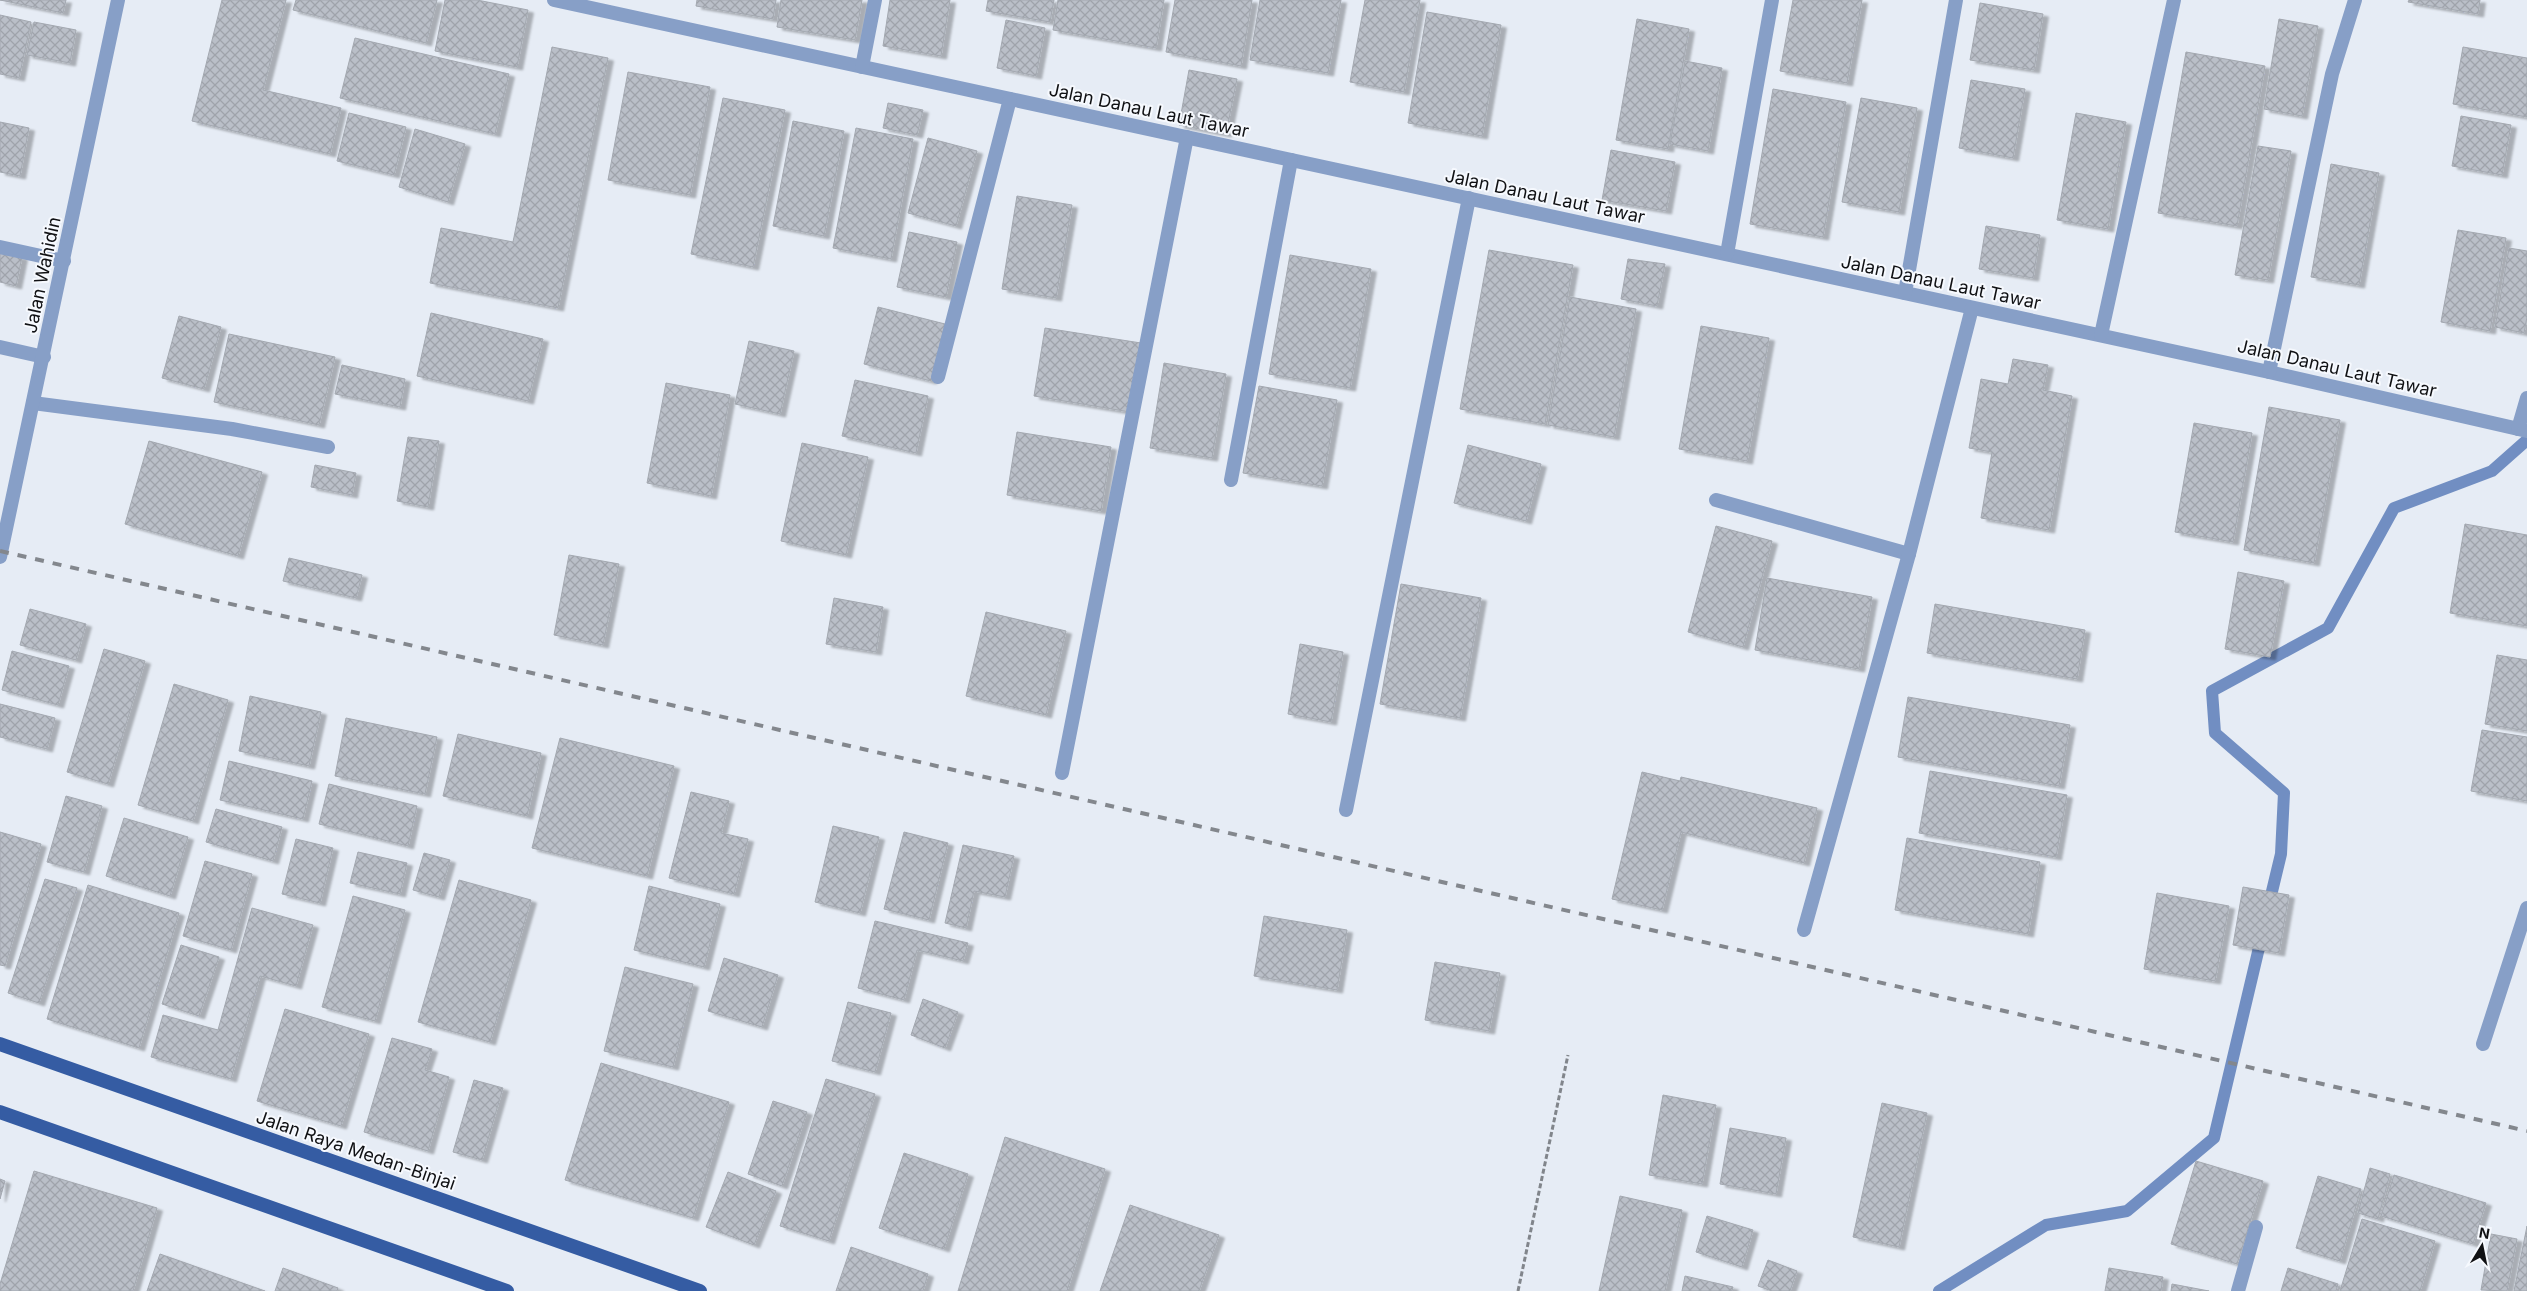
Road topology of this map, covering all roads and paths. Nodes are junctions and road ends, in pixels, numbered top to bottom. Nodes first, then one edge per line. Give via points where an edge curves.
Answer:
1 (118, 0) edge
2 (554, 0) edge
3 (875, 0) edge
4 (1772, 0) edge
5 (1956, 0) edge
6 (2174, 0) edge
7 (2354, 0) edge
8 (862, 67) junction
9 (1010, 99) junction
10 (1187, 137) junction
11 (1291, 160) junction
12 (1469, 198) junction
13 (0, 247) edge
14 (1727, 254) junction
15 (64, 261) junction
16 (1905, 293) junction
17 (1972, 308) junction
18 (2101, 336) junction
19 (0, 347) edge
20 (44, 357) junction
21 (2269, 372) junction
22 (938, 377) dead end
23 (2527, 398) edge
24 (34, 404) junction
25 (2522, 430) edge
26 (328, 447) dead end
27 (1231, 480) dead end
28 (1716, 500) dead end
29 (1909, 554) junction
30 (0, 556) edge
31 (1062, 773) dead end
32 (1346, 810) dead end
33 (2527, 908) edge
34 (1804, 930) dead end
35 (0, 1044) edge
36 (2483, 1044) dead end
37 (1568, 1055) dead end
38 (0, 1112) edge
39 (2256, 1227) dead end
40 (507, 1291) edge
41 (700, 1291) edge
42 (1518, 1291) edge
43 (2238, 1291) edge

1 - 15 street, Jalan Wahidin
2 - 8 street, Jalan Danau Laut Tawar
3 - 8 street
4 - 14 street
5 - 16 street
6 - 18 street
7 - 21 street via 2332,74
8 - 9 street, Jalan Danau Laut Tawar
9 - 10 street, Jalan Danau Laut Tawar
9 - 22 street
10 - 11 street, Jalan Danau Laut Tawar
10 - 31 street
11 - 12 street, Jalan Danau Laut Tawar
11 - 27 street
12 - 14 street, Jalan Danau Laut Tawar
12 - 32 street
13 - 15 street
14 - 16 street, Jalan Danau Laut Tawar
15 - 20 street, Jalan Wahidin
16 - 17 street, Jalan Danau Laut Tawar
17 - 18 street, Jalan Danau Laut Tawar
17 - 29 street
18 - 21 street, Jalan Danau Laut Tawar
19 - 20 street
20 - 24 street, Jalan Wahidin
21 - 25 street, Jalan Danau Laut Tawar
23 - 25 street
24 - 26 street via 232,429
24 - 30 street, Jalan Wahidin
28 - 29 street
29 - 34 street
33 - 36 street
35 - 41 main road, Jalan Raya Medan-Binjai
37 - 42 path
38 - 40 main road
39 - 43 street

